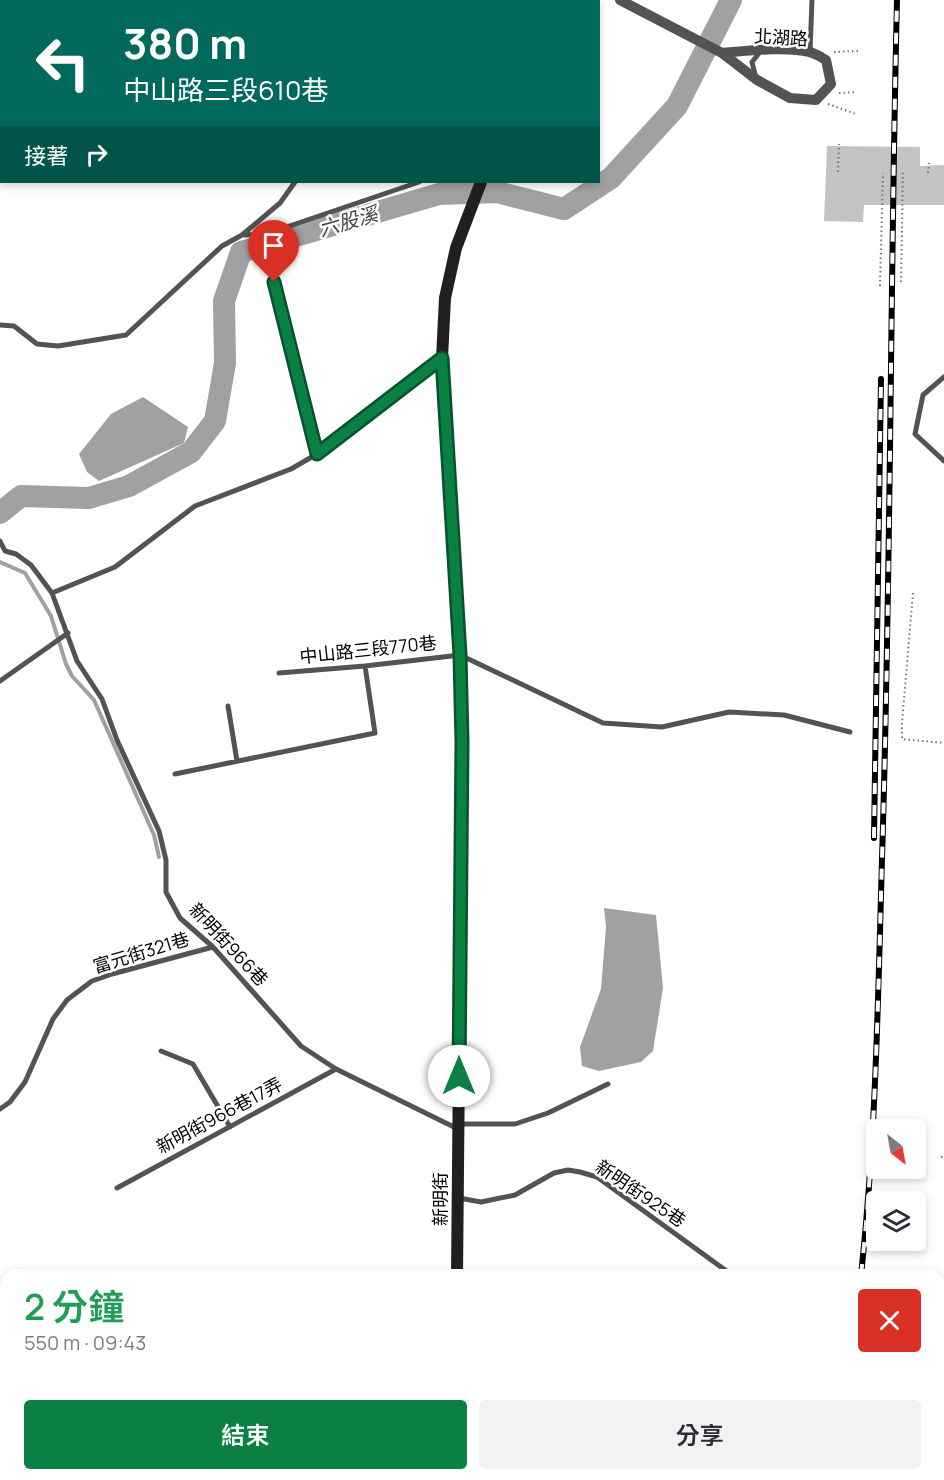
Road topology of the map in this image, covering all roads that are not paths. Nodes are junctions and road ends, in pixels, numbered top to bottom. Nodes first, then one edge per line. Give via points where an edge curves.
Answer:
1 (620, 0) edge
2 (812, 0) edge
3 (761, 50) junction
4 (810, 52) junction
5 (722, 53) junction
6 (757, 80) junction
7 (294, 183) edge
8 (416, 183) edge
9 (481, 183) edge
10 (242, 235) junction
11 (268, 261) dead end
12 (0, 325) edge
13 (442, 358) junction
14 (944, 377) edge
15 (317, 454) junction
16 (944, 461) edge
17 (0, 541) edge
18 (52, 593) junction
19 (68, 633) junction
20 (460, 655) junction
21 (364, 666) junction
22 (279, 673) dead end
23 (0, 681) edge
24 (228, 706) dead end
25 (849, 732) dead end
26 (237, 761) junction
27 (175, 774) dead end
28 (213, 946) junction
29 (161, 1051) dead end
30 (336, 1069) junction
31 (608, 1084) dead end
32 (0, 1109) edge
33 (458, 1126) junction
34 (230, 1127) junction
35 (117, 1188) dead end
36 (458, 1198) junction
37 (457, 1269) edge
38 (724, 1269) edge

1 - 5 street, 北湖路
2 - 4 lane
3 - 4 street, 北湖路
3 - 5 street, 北湖路
3 - 6 lane via 752,62
4 - 6 street, 北湖路 via 826,60 831,84 816,100 790,98
5 - 6 street, 北湖路
7 - 10 lane via 280,203
8 - 10 lane via 266,234
9 - 13 street, 新明街 via 456,248 445,298
10 - 12 lane via 222,246 126,335 58,346 37,344 14,326
11 - 15 lane
13 - 15 lane
13 - 20 street, 新明街
14 - 16 lane via 924,395 915,434
15 - 18 lane via 291,469 195,506 115,567
17 - 18 lane, 新明街966巷 via 5,551 31,565
18 - 19 lane, 新明街966巷
19 - 23 lane
19 - 28 lane, 新明街966巷 via 77,661 102,699 159,831 166,860 166,892 180,918
20 - 21 lane, 中山路三段770巷
20 - 25 lane via 603,723 662,727 729,712 784,715
20 - 33 street, 新明街
21 - 22 lane, 中山路三段770巷
21 - 26 lane via 375,733
24 - 26 lane
26 - 27 lane
28 - 30 lane, 新明街966巷 via 301,1046
28 - 32 lane, 富元街321巷 via 92,981 67,1000 53,1019 25,1082
29 - 34 lane via 193,1064
30 - 33 lane, 新明街966巷
30 - 34 lane, 新明街966巷17弄
31 - 33 lane via 515,1124
33 - 36 street, 新明街
34 - 35 lane, 新明街966巷17弄
36 - 37 street, 新明街
36 - 38 lane, 新明街925巷 via 481,1202 515,1195 554,1173 580,1172 597,1178

